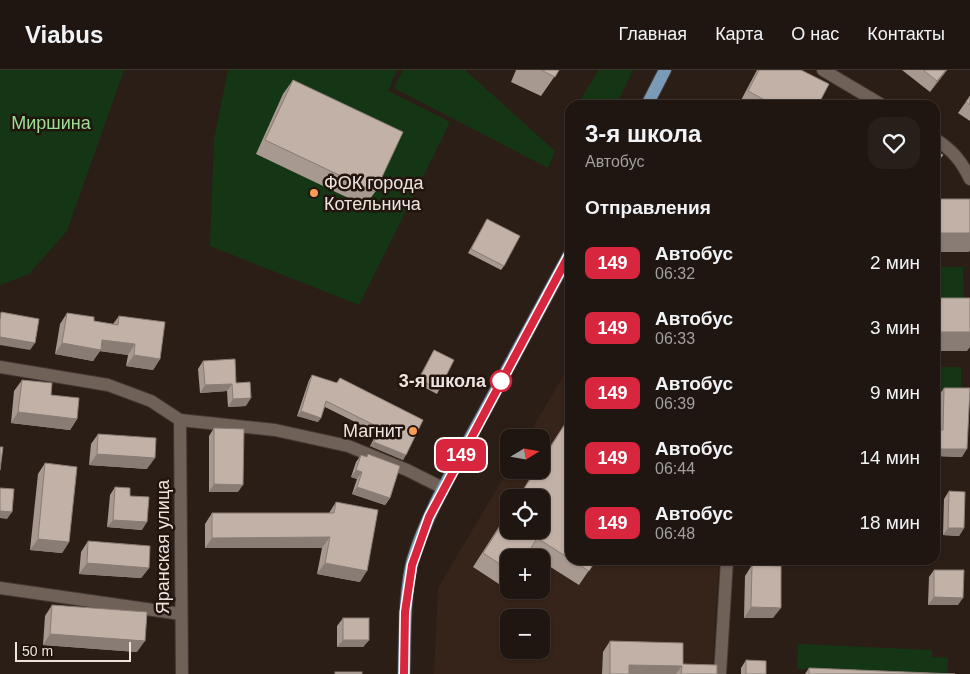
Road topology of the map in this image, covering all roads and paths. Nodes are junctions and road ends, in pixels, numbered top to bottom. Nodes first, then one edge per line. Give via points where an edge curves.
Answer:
1 (665, 70) edge
2 (823, 70) edge
3 (650, 100) edge
4 (874, 100) edge
5 (940, 142) edge
6 (968, 172) edge
7 (565, 262) edge
8 (0, 367) edge
9 (180, 420) junction
10 (443, 488) junction
11 (727, 565) edge
12 (0, 588) edge
13 (181, 614) junction
14 (182, 674) edge
15 (404, 674) edge
16 (720, 674) edge

1 - 3 main road
2 - 4 street
5 - 6 street via 957,156
7 - 10 main road
8 - 9 street via 108,385 151,401
9 - 10 street via 275,430 348,446
9 - 13 street, Яранская улица
10 - 15 main road via 412,565 405,612
11 - 16 street
12 - 13 street
13 - 14 street, Яранская улица

